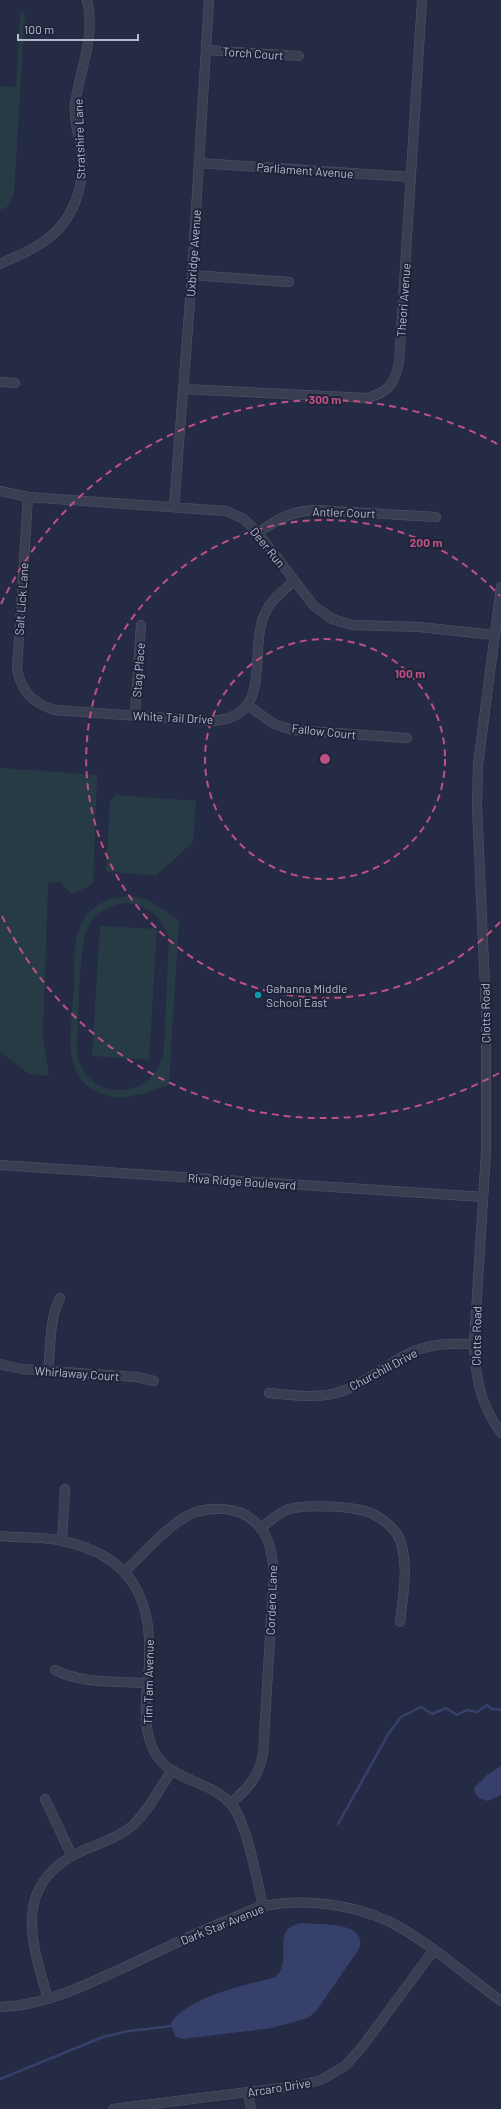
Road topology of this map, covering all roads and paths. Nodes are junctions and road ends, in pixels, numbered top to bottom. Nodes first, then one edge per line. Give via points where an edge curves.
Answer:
1 (87, 0) edge
2 (209, 0) edge
3 (422, 0) edge
4 (206, 50) junction
5 (299, 56) dead end
6 (199, 163) junction
7 (410, 177) junction
8 (0, 264) edge
9 (192, 275) junction
10 (289, 282) dead end
11 (0, 382) edge
12 (15, 383) dead end
13 (183, 389) junction
14 (0, 491) edge
15 (28, 498) junction
16 (174, 507) junction
17 (436, 517) dead end
18 (258, 533) junction
19 (294, 581) junction
20 (501, 587) edge
21 (141, 624) dead end
22 (494, 635) junction
23 (496, 657) edge
24 (30, 698) joint
25 (247, 705) junction
26 (134, 715) junction
27 (407, 738) dead end
28 (0, 1165) edge
29 (483, 1197) junction
30 (60, 1298) dead end
31 (474, 1344) junction
32 (0, 1364) edge
33 (48, 1371) junction
34 (154, 1381) dead end
35 (269, 1393) dead end
36 (501, 1433) edge
37 (65, 1489) dead end
38 (261, 1528) junction
39 (0, 1536) edge
40 (62, 1540) junction
41 (125, 1571) junction
42 (400, 1622) dead end
43 (54, 1670) dead end
44 (147, 1683) junction
45 (171, 1772) junction
46 (45, 1799) dead end
47 (231, 1803) junction
48 (72, 1856) junction
49 (263, 1906) junction
50 (433, 1951) junction
51 (48, 1999) junction
52 (501, 2001) edge
53 (0, 2007) edge
54 (248, 2092) junction
55 (133, 2108) edge
56 (112, 2109) edge
57 (251, 2109) edge

1 - 8 street, Stratshire Lane via 90,31 78,81 75,107 82,166 81,184 76,201 59,229 44,242
2 - 4 street, Uxbridge Avenue
3 - 7 street, Theori Avenue
4 - 5 street, Torch Court
4 - 6 street, Uxbridge Avenue
6 - 7 street, Parliament Avenue
6 - 9 street, Uxbridge Avenue
7 - 13 street, Theori Avenue via 399,363 395,380 384,392 368,398 350,399
9 - 10 street
9 - 13 street, Uxbridge Avenue
11 - 12 street
13 - 16 street, Uxbridge Avenue
14 - 15 street, Deer Run
15 - 16 street, Deer Run
15 - 24 street, Salt Lick Lane via 17,669 23,689
16 - 18 street, Deer Run via 226,511 244,519
17 - 18 street, Antler Court via 300,511 287,514
18 - 19 street, Deer Run
19 - 22 street, Deer Run via 314,606 332,619 352,625 419,627
19 - 25 street via 274,599 262,619 255,690
20 - 22 street, Clotts Road
21 - 26 street, Stag Place
22 - 23 street, Clotts Road
23 - 29 street, Clotts Road via 478,765 477,805 486,1011 486,1152
24 - 26 street, White Tail Drive via 41,706 55,710
25 - 26 street, White Tail Drive via 232,716 217,720
25 - 27 street, Fallow Court via 274,724 293,730
28 - 29 street, Riva Ridge Boulevard
29 - 31 street, Clotts Road
30 - 33 street via 53,1318
31 - 35 street, Churchill Drive via 430,1346 408,1353 373,1377 333,1394 313,1396
31 - 36 street, Clotts Road via 475,1372 480,1396 488,1416
32 - 33 street, Whirlaway Court
33 - 34 street, Whirlaway Court via 136,1377
37 - 40 street
38 - 41 street, Cordero Lane via 246,1516 226,1509 201,1510 179,1521
38 - 42 street via 288,1510 308,1507 356,1510 378,1517 393,1529 399,1539 403,1555 405,1573
38 - 47 street, Cordero Lane via 271,1549 274,1572 263,1754 259,1770 249,1787
39 - 40 street, Tim Tam Avenue
40 - 41 street, Tim Tam Avenue via 96,1551
41 - 44 street, Tim Tam Avenue via 144,1604 150,1641
43 - 44 street via 68,1677 85,1680
44 - 45 street, Tim Tam Avenue via 146,1723 153,1750
45 - 47 street, Tim Tam Avenue
45 - 48 street via 132,1826
46 - 48 street
47 - 49 street via 247,1842
48 - 51 street via 48,1874 35,1896 31,1918 34,1948
49 - 50 street, Dark Star Avenue via 318,1903 360,1910 388,1922
49 - 51 street, Dark Star Avenue via 211,1926 74,1990
50 - 52 street, Dark Star Avenue
50 - 54 street, Arcaro Drive via 345,2066 321,2080
51 - 53 street, Dark Star Avenue
54 - 55 street, Arcaro Drive
54 - 57 street
55 - 56 street, Arcaro Drive

